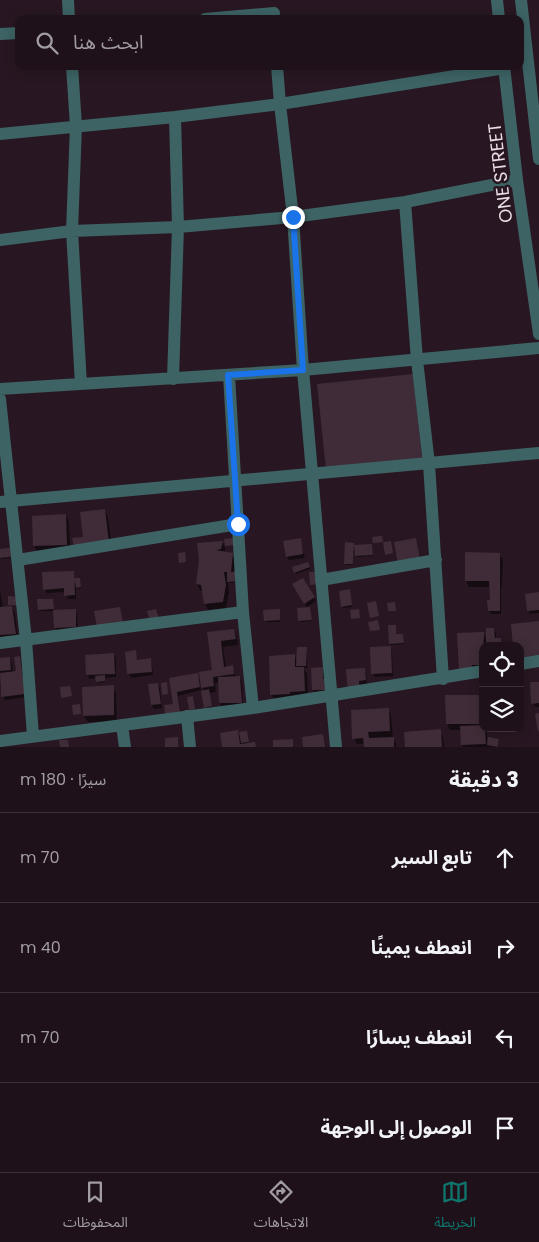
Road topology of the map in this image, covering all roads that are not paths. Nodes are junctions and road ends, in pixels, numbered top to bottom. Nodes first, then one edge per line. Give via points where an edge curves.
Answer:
1 (68, 0) edge
2 (497, 0) edge
3 (521, 0) edge
4 (274, 10) edge
5 (68, 15) edge
6 (236, 15) edge
7 (499, 15) edge
8 (524, 15) edge
9 (524, 17) edge
10 (15, 33) edge
11 (0, 34) edge
12 (72, 70) edge
13 (278, 70) edge
14 (486, 70) edge
15 (504, 70) edge
16 (534, 75) edge
17 (280, 104) junction
18 (175, 117) junction
19 (76, 126) junction
20 (0, 134) edge
21 (539, 159) edge
22 (517, 180) junction
23 (405, 202) junction
24 (293, 217) junction
25 (178, 228) junction
26 (72, 231) junction
27 (0, 240) edge
28 (539, 334) edge
29 (539, 348) edge
30 (417, 360) junction
31 (303, 370) junction
32 (228, 375) junction
33 (173, 379) junction
34 (82, 384) junction
35 (0, 389) edge
36 (0, 399) edge
37 (539, 453) edge
38 (429, 464) junction
39 (312, 475) junction
40 (235, 481) junction
41 (6, 501) edge
42 (238, 524) junction
43 (18, 560) junction
44 (436, 560) junction
45 (321, 580) junction
46 (243, 612) junction
47 (26, 640) junction
48 (0, 643) edge
49 (539, 661) edge
50 (524, 663) edge
51 (479, 672) edge
52 (443, 678) junction
53 (331, 697) junction
54 (253, 708) junction
55 (187, 716) junction
56 (122, 725) junction
57 (33, 736) junction
58 (0, 741) edge
59 (125, 747) edge
60 (190, 747) edge
61 (336, 747) edge

1 - 5 street
2 - 7 street
3 - 8 street
4 - 6 street
9 - 16 street
10 - 11 street
12 - 19 street
13 - 17 street
14 - 17 street
15 - 22 street, ONE STREET
16 - 21 street
17 - 18 street
17 - 24 street
18 - 19 street
18 - 25 street
19 - 20 street
19 - 26 street
22 - 23 street
22 - 28 street, ONE STREET
23 - 24 street
23 - 30 street
24 - 25 street
24 - 31 street
25 - 26 street
25 - 33 street
26 - 27 street
26 - 34 street
29 - 30 street
30 - 31 street
30 - 38 street
31 - 32 street
31 - 39 street
32 - 33 street
32 - 40 street
33 - 34 street
34 - 35 street
36 - 41 street
37 - 38 street
38 - 39 street
38 - 44 street
39 - 40 street
39 - 45 street
40 - 41 street
40 - 42 street
41 - 43 street
42 - 43 street
42 - 46 street
43 - 47 street
44 - 45 street
44 - 52 street
45 - 53 street
46 - 47 street
46 - 54 street
47 - 48 street
47 - 57 street
49 - 50 street
51 - 52 street
52 - 53 street
53 - 54 street
53 - 61 street
54 - 55 street
55 - 56 street
55 - 60 street
56 - 57 street
56 - 59 street
57 - 58 street

